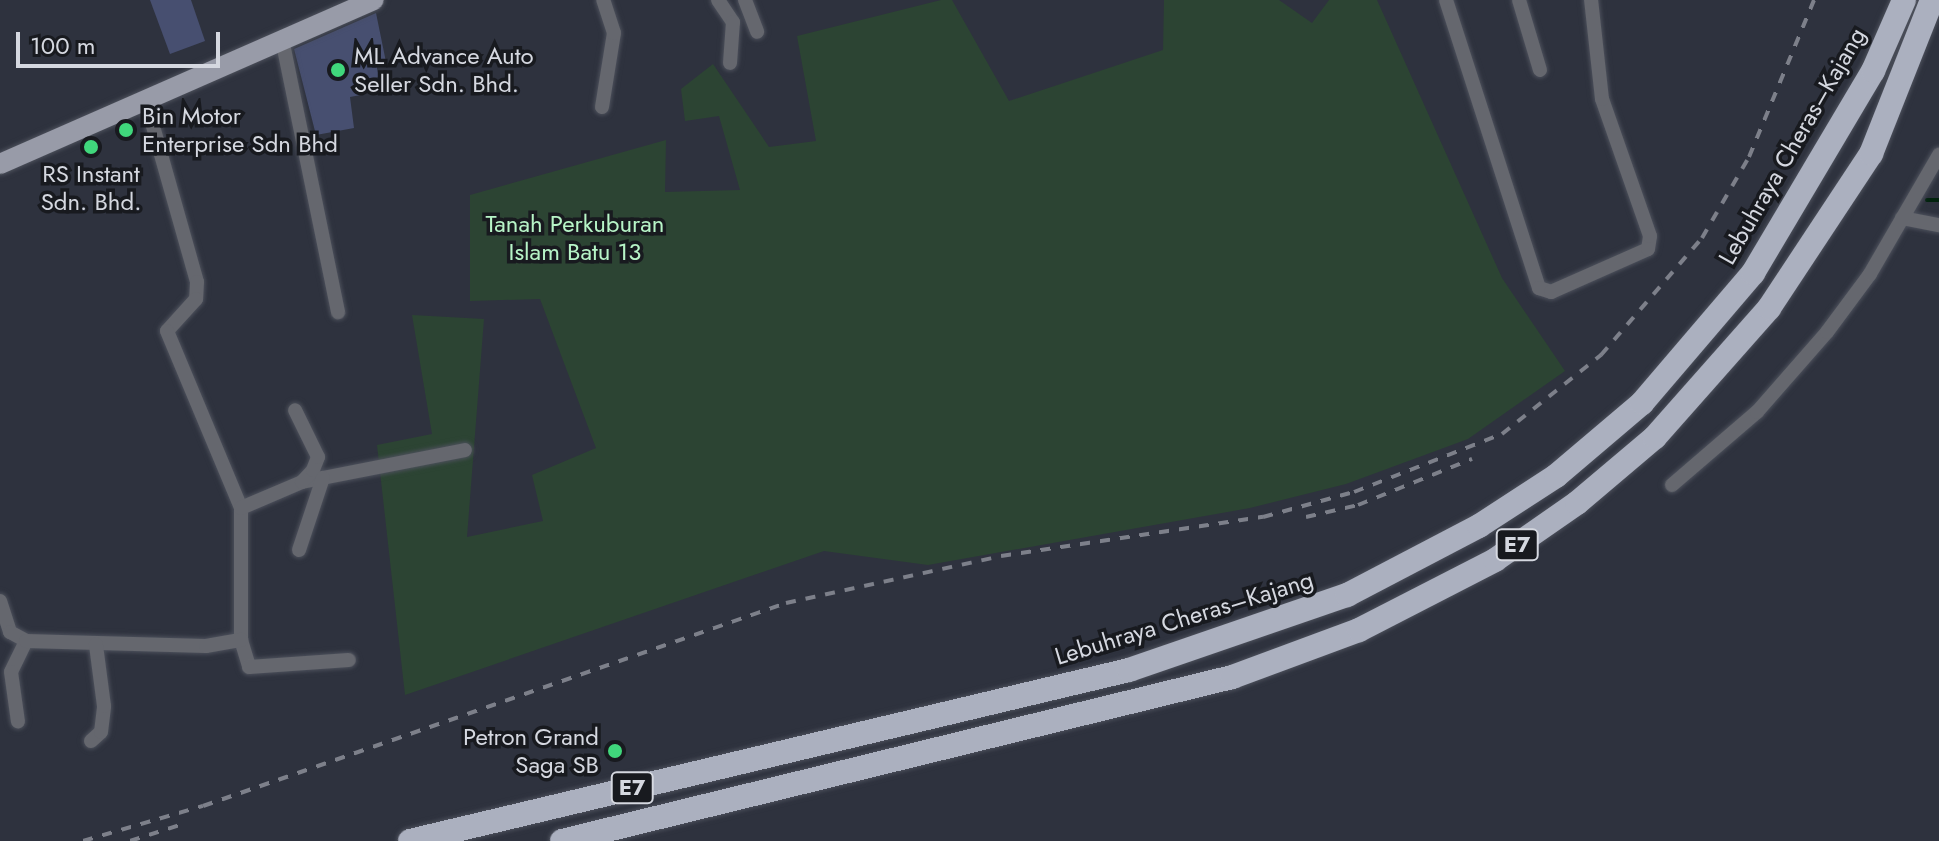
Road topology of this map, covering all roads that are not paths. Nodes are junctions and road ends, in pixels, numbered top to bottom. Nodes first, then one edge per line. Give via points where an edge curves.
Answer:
1 (603, 0) edge
2 (718, 0) edge
3 (745, 0) edge
4 (1446, 0) edge
5 (1519, 0) edge
6 (1591, 0) edge
7 (1888, 0) edge
8 (1904, 0) edge
9 (1932, 0) edge
10 (369, 1) edge
11 (1939, 2) edge
12 (757, 32) dead end
13 (282, 39) junction
14 (730, 63) dead end
15 (1909, 68) junction
16 (1540, 70) dead end
17 (1873, 71) junction
18 (145, 98) junction
19 (602, 107) dead end
20 (1939, 155) edge
21 (0, 164) edge
22 (1902, 218) junction
23 (1939, 225) edge
24 (338, 312) dead end
25 (295, 410) dead end
26 (465, 450) dead end
27 (323, 478) junction
28 (302, 482) junction
29 (1672, 485) dead end
30 (241, 508) junction
31 (299, 550) dead end
32 (0, 601) edge
33 (241, 640) junction
34 (26, 641) junction
35 (96, 645) junction
36 (349, 660) dead end
37 (18, 722) dead end
38 (91, 741) dead end
39 (410, 841) edge
40 (562, 841) edge

1 - 19 street via 614,33
2 - 14 street via 733,22
3 - 12 street
4 - 6 street via 1539,288 1551,292 1648,249 1650,236 1602,99
5 - 16 street
7 - 17 highway
8 - 17 highway, Lebuhraya Cheras–Kajang / E7
9 - 15 highway, E7
10 - 13 main road
11 - 15 highway
13 - 18 main road
13 - 24 street
15 - 40 highway, E7 via 1871,154 1769,308 1655,437 1577,503 1495,560 1359,630 1232,677
17 - 39 highway, Lebuhraya Cheras–Kajang / E7 via 1753,273 1642,403 1556,476 1374,582 1282,621 1129,670
18 - 21 main road
18 - 30 street via 197,282 196,299 167,331
20 - 22 street
22 - 23 street
22 - 29 street via 1870,274 1804,359 1757,412
25 - 28 street via 318,457
26 - 27 street
27 - 28 street
27 - 31 street
28 - 30 street
30 - 33 street
32 - 34 street via 10,632
33 - 35 street via 230,645
33 - 36 street via 249,667
34 - 35 street
34 - 37 street via 11,672
35 - 38 street via 104,706 101,732

